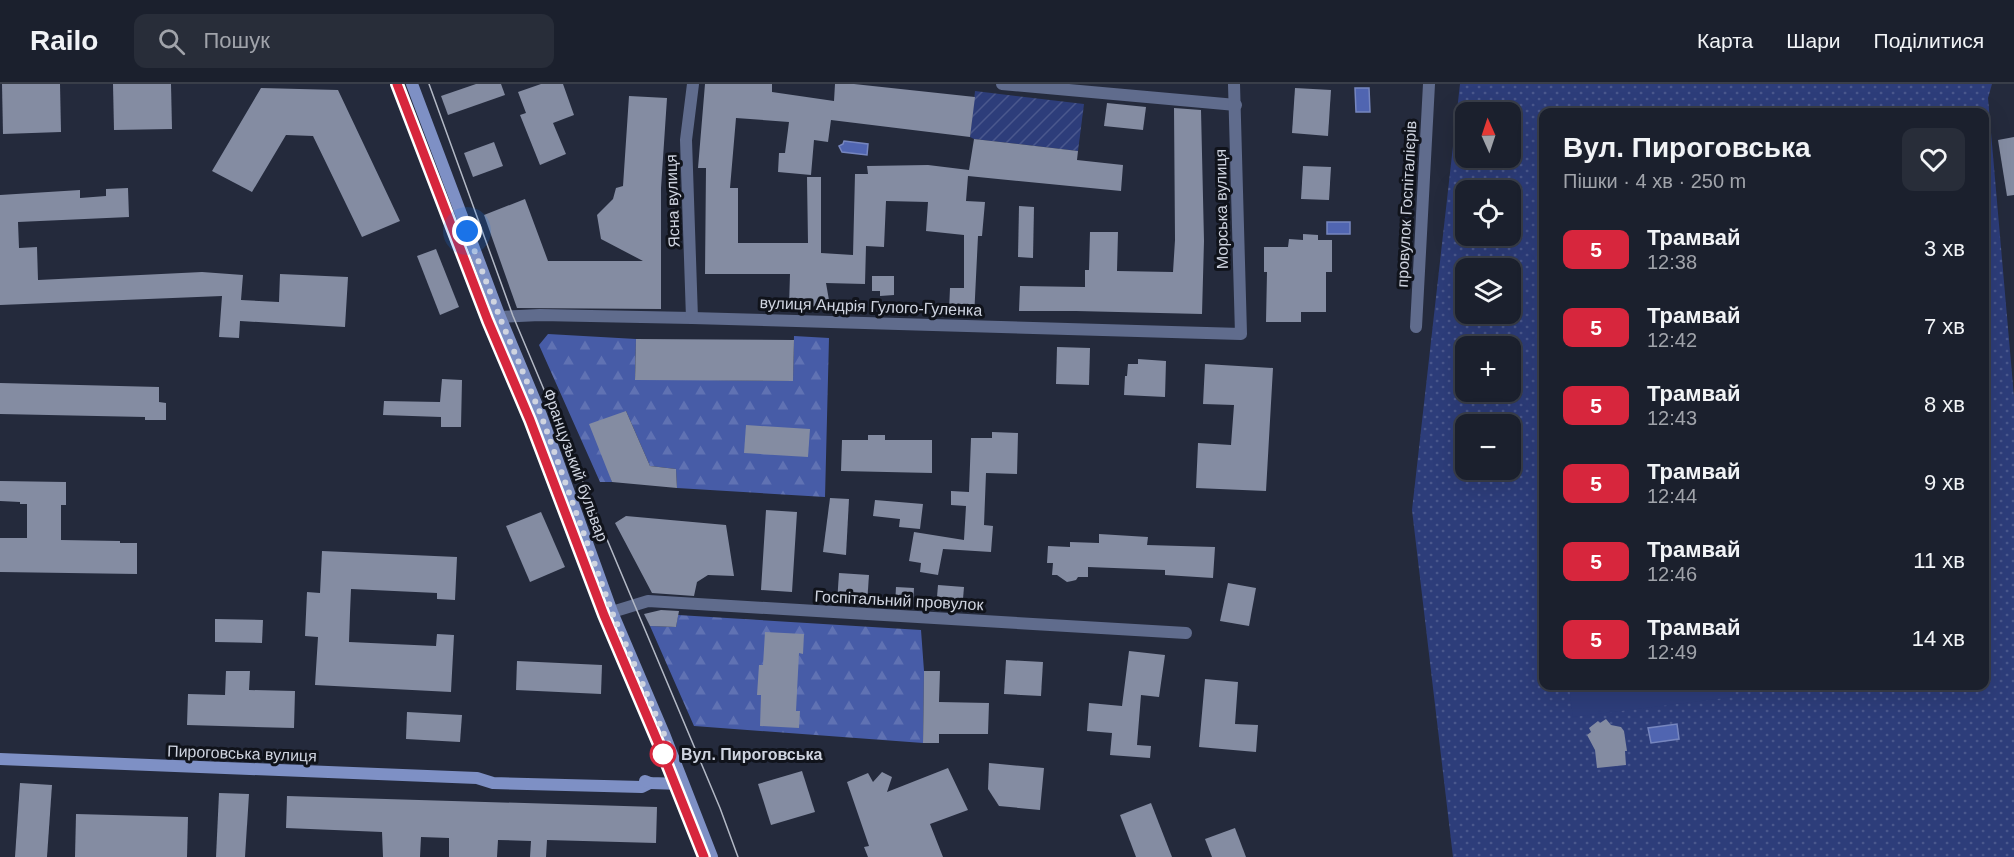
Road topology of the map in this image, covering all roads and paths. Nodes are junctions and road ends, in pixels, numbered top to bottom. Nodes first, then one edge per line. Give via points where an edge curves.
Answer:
1 (412, 84) edge
2 (693, 84) edge
3 (1002, 84) edge
4 (1234, 84) edge
5 (1429, 84) edge
6 (1236, 105) junction
7 (500, 318) junction
8 (692, 318) junction
9 (1416, 327) dead end
10 (1241, 334) joint
11 (612, 612) junction
12 (1186, 633) dead end
13 (0, 759) edge
14 (682, 784) junction
15 (712, 857) edge

1 - 7 street, Французький бульвар
2 - 8 street, Ясна вулиця via 686,140
3 - 6 street
4 - 6 street, Морська вулиця
5 - 9 street, провулок Госпіталієрів
6 - 10 street, Морська вулиця
7 - 8 street, вулиця Андрія Гулого-Гуленка
7 - 11 street, Французький бульвар via 541,415
8 - 10 street, вулиця Андрія Гулого-Гуленка
11 - 12 street, Госпітальний провулок via 648,601
11 - 14 street, Французький бульвар
13 - 14 street, Пироговська вулиця
14 - 15 street, Французький бульвар

